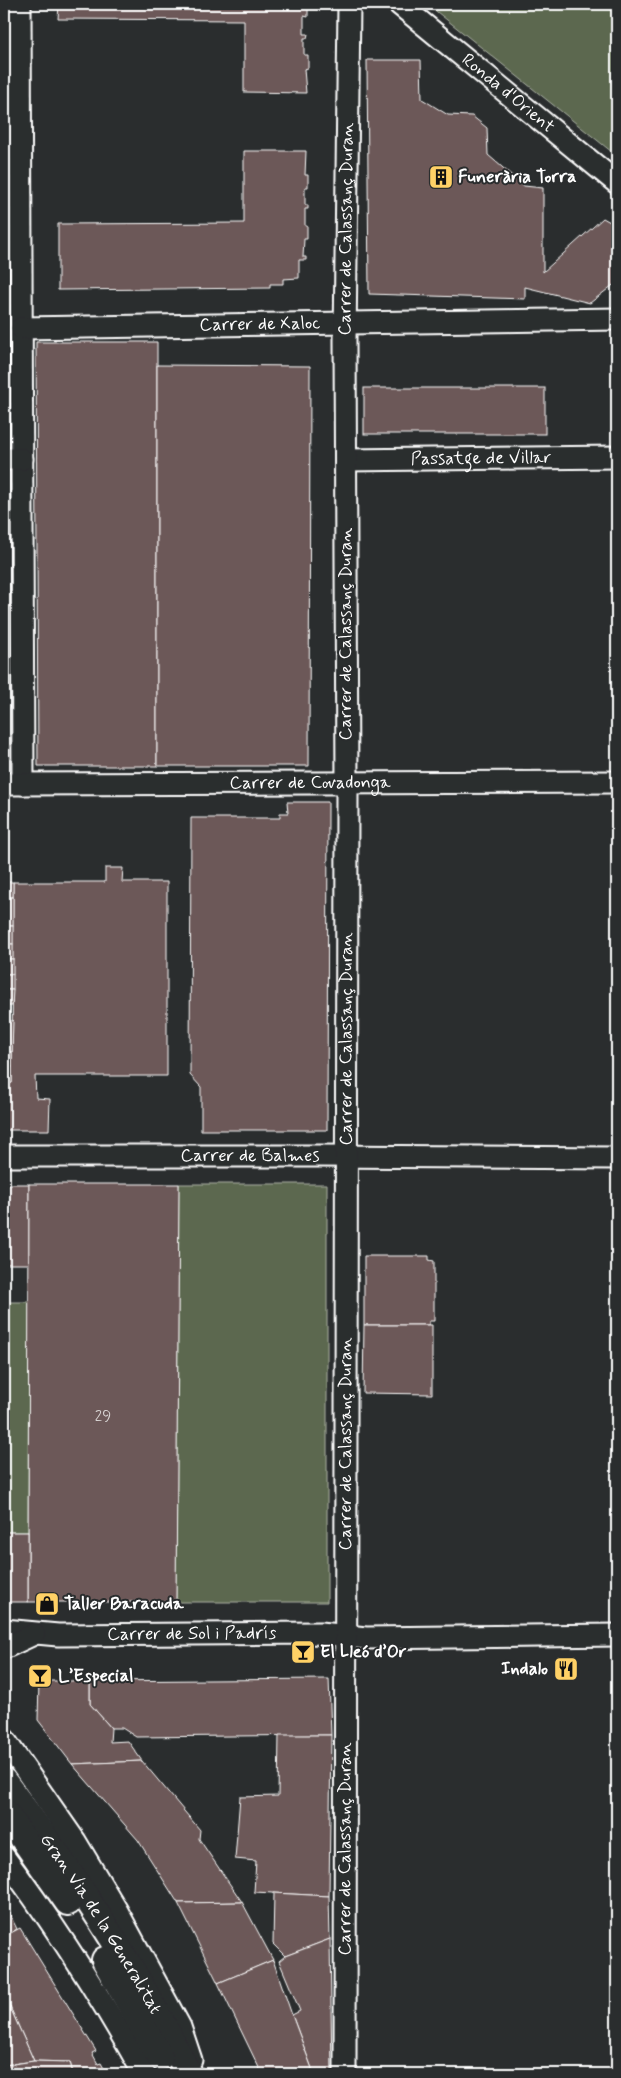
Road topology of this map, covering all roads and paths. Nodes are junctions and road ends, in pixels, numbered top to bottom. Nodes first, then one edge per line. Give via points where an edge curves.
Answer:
1 (20, 4) edge
2 (348, 4) edge
3 (399, 4) edge
4 (12, 117) edge
5 (617, 183) edge
6 (617, 319) edge
7 (346, 322) junction
8 (21, 328) junction
9 (617, 457) edge
10 (13, 459) edge
11 (346, 460) junction
12 (617, 782) edge
13 (13, 784) edge
14 (347, 784) junction
15 (4, 1156) edge
16 (346, 1156) junction
17 (617, 1158) edge
18 (4, 1630) edge
19 (34, 1634) junction
20 (345, 1635) junction
21 (617, 1635) edge
22 (4, 1648) edge
23 (6, 1740) edge
24 (4, 1782) edge
25 (4, 1811) edge
26 (4, 1861) edge
27 (144, 2074) edge
28 (168, 2074) edge
29 (189, 2074) edge
30 (196, 2074) edge
31 (345, 2074) edge

1 - 4 street
2 - 7 street, Carrer de Calassanç Duran
3 - 5 street, Ronda d'Orient
4 - 8 street
6 - 7 street, Carrer de Xaloc
7 - 8 street, Carrer de Xaloc
7 - 11 street, Carrer de Calassanç Duran
8 - 10 street
9 - 11 street, Passatge de Villar
10 - 13 street
11 - 14 street, Carrer de Calassanç Duran
12 - 14 street, Carrer de Covadonga
13 - 14 street, Carrer de Covadonga
14 - 16 street, Carrer de Calassanç Duran
15 - 16 street, Carrer de Balmes
16 - 17 street, Carrer de Balmes
16 - 20 street, Carrer de Calassanç Duran
18 - 19 street, Carrer de Sol i Padrís
19 - 20 street, Carrer de Sol i Padrís
19 - 22 street, Carrer de Sol i Padrís
20 - 21 street, Carrer de Sol i Padrís via 366,1638
20 - 31 street, Carrer de Calassanç Duran
23 - 30 street via 75,1841 117,1911 180,2027
24 - 29 street, Gran Via de la Generalitat via 87,1899 146,1993
25 - 28 street, Gran Via de la Generalitat via 98,1946
26 - 27 street via 48,1917 92,1984

